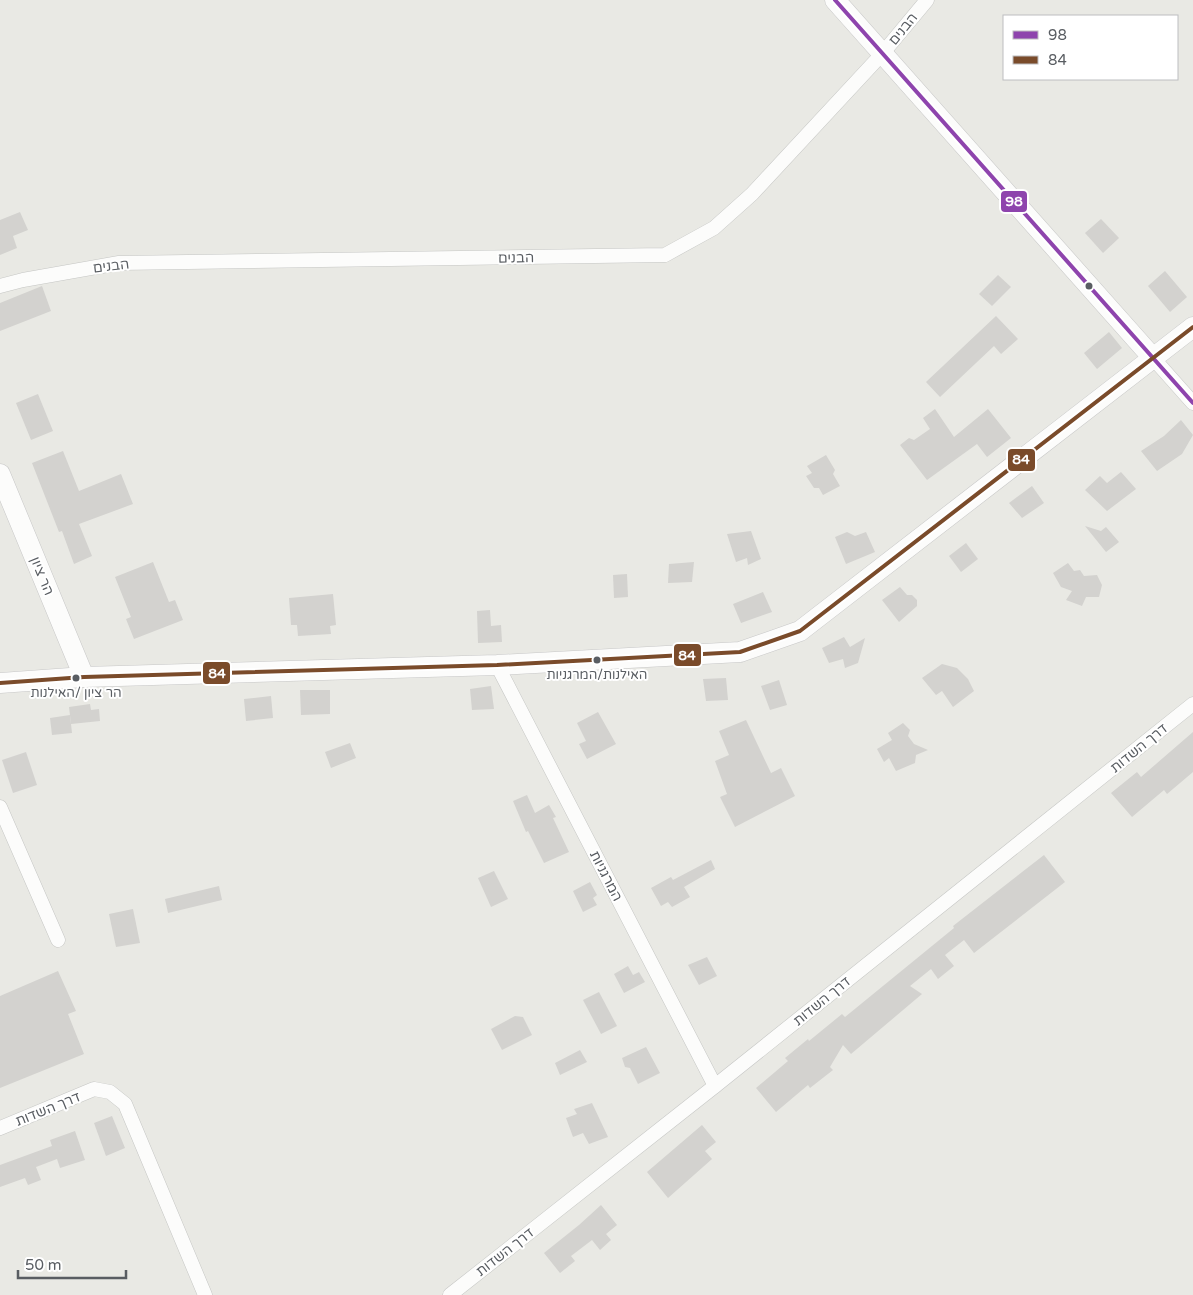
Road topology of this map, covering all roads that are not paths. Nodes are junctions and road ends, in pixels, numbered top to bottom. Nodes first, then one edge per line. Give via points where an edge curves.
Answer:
1 (835, 0) edge
2 (927, 0) edge
3 (882, 54) junction
4 (0, 286) edge
5 (1193, 327) edge
6 (1153, 358) junction
7 (1193, 403) edge
8 (2, 483) edge
9 (497, 665) junction
10 (84, 677) junction
11 (0, 683) edge
12 (1193, 704) edge
13 (0, 808) edge
14 (58, 940) dead end
15 (715, 1086) junction
16 (0, 1128) edge
17 (205, 1295) edge
18 (450, 1295) edge

1 - 3 main road
2 - 3 street, הבנים
3 - 4 street, הבנים via 752,194 714,228 665,255 119,263
3 - 6 main road
5 - 6 main road
6 - 7 street
6 - 9 main road via 800,631 740,652
8 - 10 main road, הר ציון
9 - 10 main road
9 - 15 street, המרגניות
10 - 11 main road
12 - 15 street, דרך השדות
13 - 14 street
15 - 18 street, דרך השדות
16 - 17 street, דרך השדות via 94,1090 110,1092 125,1104

